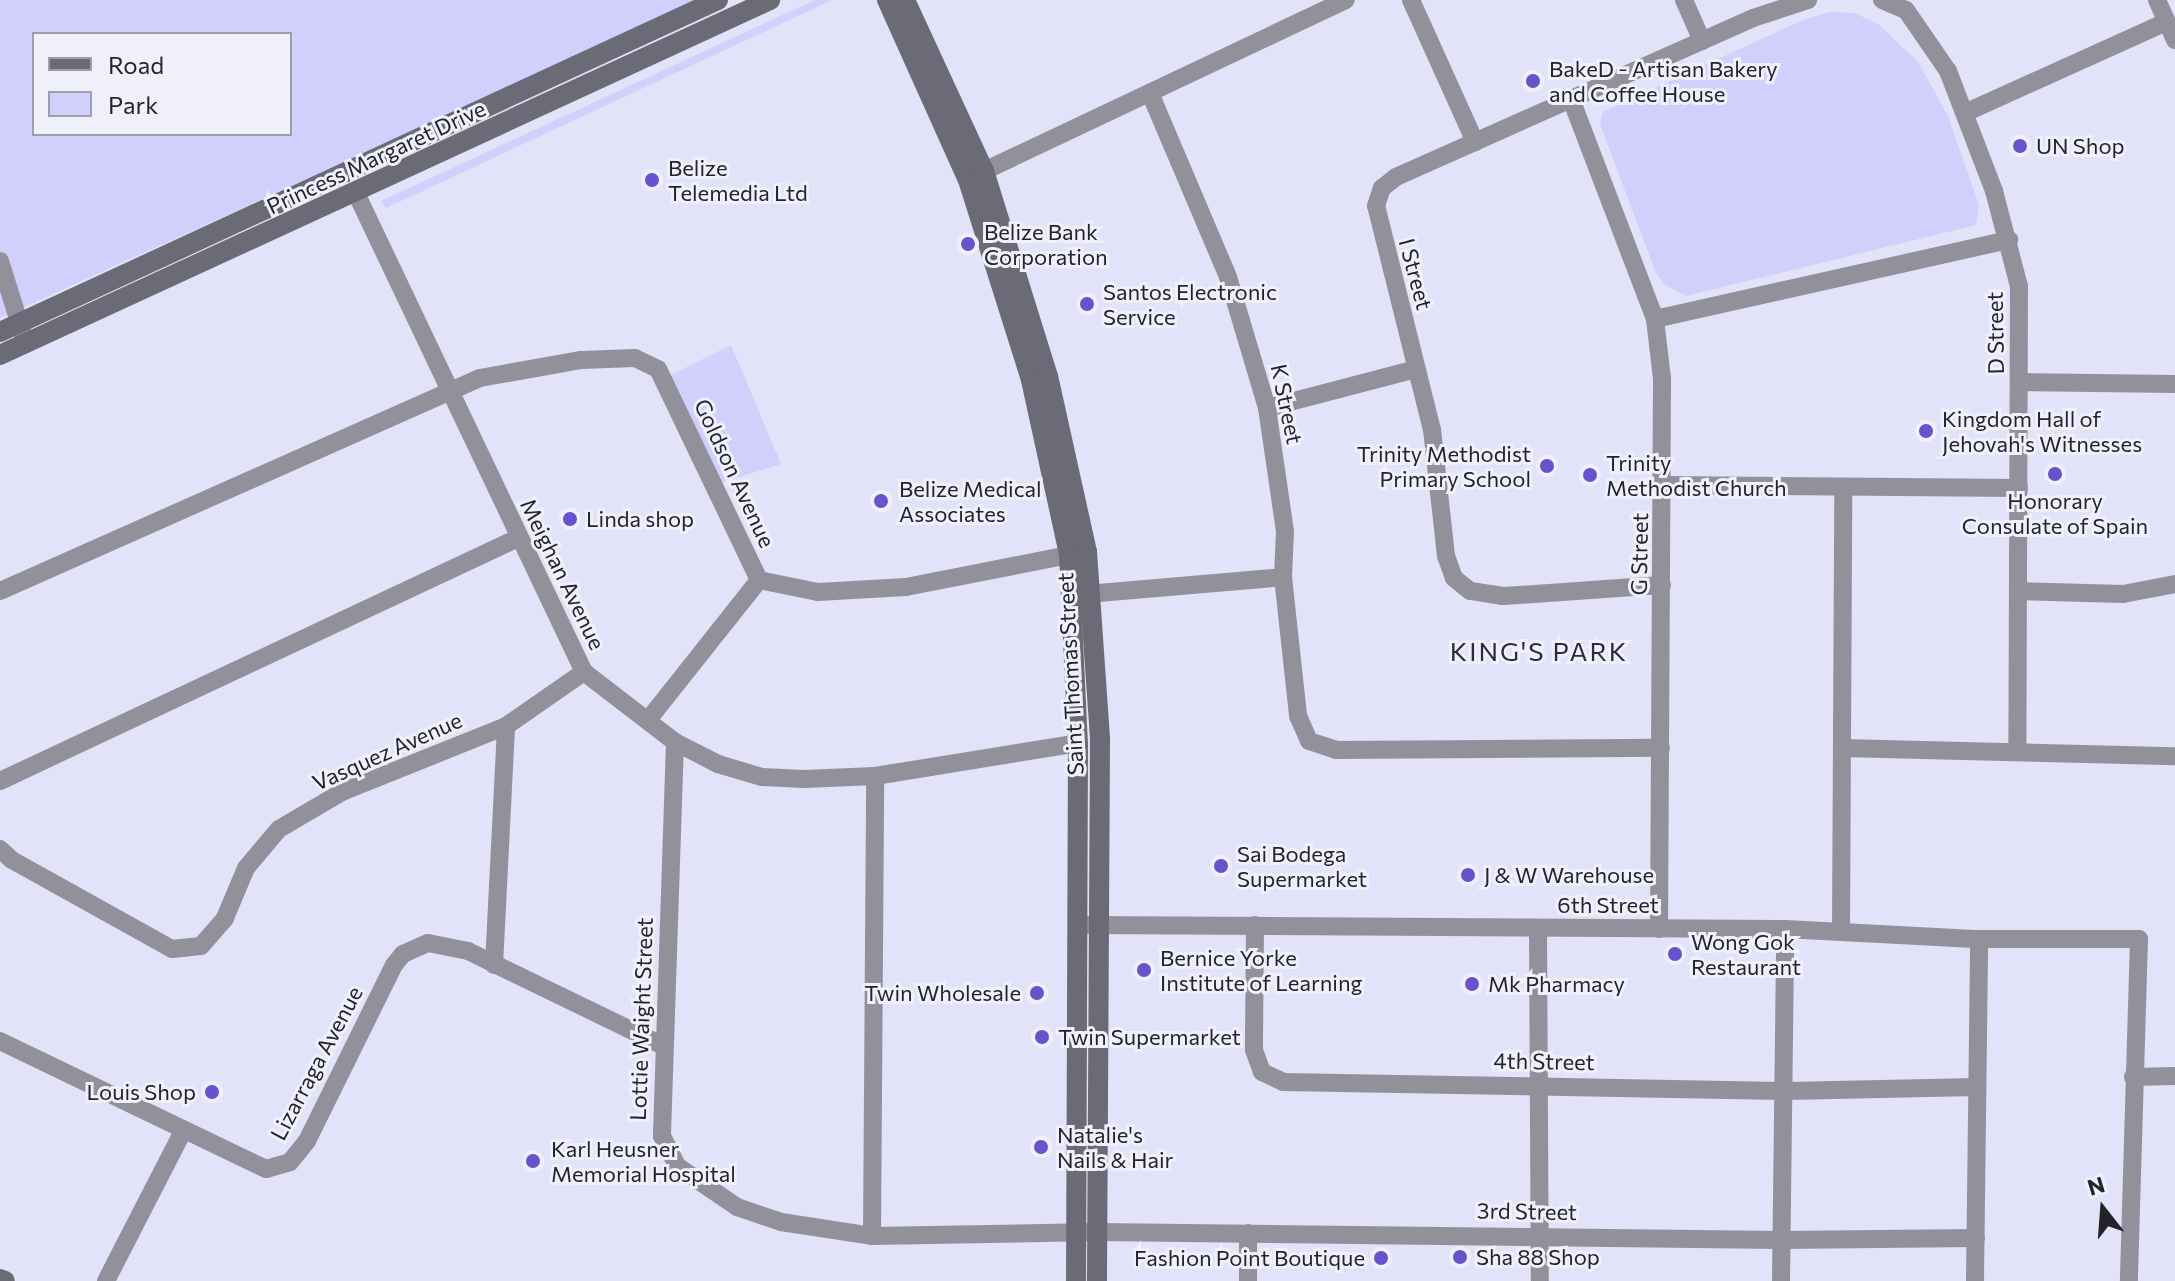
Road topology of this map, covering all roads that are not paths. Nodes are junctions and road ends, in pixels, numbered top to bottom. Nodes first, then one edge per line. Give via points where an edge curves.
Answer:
1 (718, 0) edge
2 (770, 0) edge
3 (887, 0) edge
4 (905, 0) edge
5 (1346, 0) edge
6 (1411, 0) edge
7 (1684, 0) edge
8 (1808, 0) edge
9 (1882, 0) edge
10 (2157, 0) edge
11 (2166, 22) junction
12 (2175, 40) edge
13 (1702, 41) junction
14 (1150, 93) junction
15 (1571, 99) junction
16 (1967, 112) junction
17 (1475, 142) junction
18 (984, 171) junction
19 (356, 193) junction
20 (2009, 240) junction
21 (1000, 250) junction
22 (0, 261) edge
23 (1655, 319) junction
24 (15, 333) edge
25 (0, 355) edge
26 (1416, 369) junction
27 (2020, 382) junction
28 (2175, 384) edge
29 (448, 392) junction
30 (1267, 408) junction
31 (1664, 485) junction
32 (1843, 488) junction
33 (2019, 488) junction
34 (518, 538) junction
35 (1078, 554) junction
36 (1283, 577) junction
37 (759, 580) junction
38 (2175, 584) edge
39 (1662, 585) junction
40 (0, 591) edge
41 (2018, 591) junction
42 (1084, 594) junction
43 (584, 672) junction
44 (648, 720) junction
45 (506, 726) junction
46 (675, 742) junction
47 (1078, 743) junction
48 (1661, 748) junction
49 (1842, 748) junction
50 (2017, 752) junction
51 (2175, 756) edge
52 (875, 776) junction
53 (0, 781) edge
54 (0, 849) edge
55 (1098, 924) junction
56 (1077, 925) junction
57 (1255, 925) junction
58 (1538, 929) junction
59 (1659, 929) junction
60 (1785, 929) junction
61 (1841, 930) junction
62 (1979, 939) junction
63 (494, 965) junction
64 (0, 1041) edge
65 (662, 1045) junction
66 (2175, 1076) edge
67 (2133, 1077) junction
68 (1542, 1084) junction
69 (1976, 1087) junction
70 (1786, 1091) junction
71 (182, 1133) junction
72 (1086, 1232) junction
73 (1248, 1233) junction
74 (1540, 1235) junction
75 (872, 1236) junction
76 (1976, 1238) junction
77 (1781, 1240) junction
78 (106, 1281) edge
79 (1076, 1281) edge
80 (1097, 1281) edge
81 (1248, 1281) edge
82 (1540, 1281) edge
83 (1781, 1281) edge
84 (1975, 1281) edge
85 (2129, 1281) edge

1 - 24 street, Princess Margaret Drive
2 - 19 street, Princess Margaret Drive
3 - 21 street, Saint Thomas Street
4 - 18 street, Saint Thomas Street
5 - 14 street
6 - 17 street
7 - 13 street
8 - 13 street, I Street
9 - 16 street, D Street via 1906,10 1926,36
10 - 11 street
11 - 12 street
11 - 16 street
13 - 15 street, I Street
14 - 18 street
14 - 30 street, K Street via 1228,277
15 - 17 street, I Street
15 - 23 street, G Street
16 - 20 street, D Street
17 - 26 street, I Street via 1396,177 1382,188 1376,206
18 - 21 street, Saint Thomas Street
19 - 24 street, Princess Margaret Drive
19 - 29 street, Meighan Avenue
20 - 23 street
20 - 27 street, D Street via 2019,286
21 - 35 street, Saint Thomas Street via 1048,376
22 - 24 street
23 - 31 street, G Street
24 - 25 street, Princess Margaret Drive
26 - 30 street
26 - 39 street, I Street via 1432,430 1446,556 1454,578 1470,591 1503,596
27 - 28 street
27 - 33 street, D Street
29 - 34 street, Meighan Avenue
29 - 37 street, Goldson Avenue via 480,378 581,360 635,358 658,369
29 - 40 street
30 - 36 street, K Street via 1285,531
31 - 32 street
31 - 39 street, G Street
32 - 33 street
32 - 49 street
33 - 41 street, D Street
34 - 43 street, Meighan Avenue
34 - 53 street
35 - 37 street, Goldson Avenue via 906,587 818,592
35 - 42 street, Saint Thomas Street
36 - 42 street
36 - 48 street, K Street via 1298,716 1309,741 1336,750
37 - 44 street
38 - 41 street via 2123,594
39 - 48 street, G Street
41 - 50 street, D Street
42 - 47 street, Saint Thomas Street
42 - 55 street, Saint Thomas Street via 1100,740
43 - 44 street, Meighan Avenue
43 - 45 street, Vasquez Avenue
44 - 46 street, Meighan Avenue
45 - 54 street, Vasquez Avenue via 342,792 279,829 246,868 225,918 201,946 184,951 57,887
45 - 63 street
46 - 52 street, Meighan Avenue via 718,764 762,777
46 - 65 street, Lottie Waight Street
47 - 52 street, Meighan Avenue
47 - 56 street, Saint Thomas Street
48 - 59 street, G Street
49 - 50 street
49 - 61 street
50 - 51 street
52 - 75 street
55 - 56 street, 6th Street
55 - 57 street, 6th Street
55 - 72 street, Saint Thomas Street
56 - 72 street, Saint Thomas Street
57 - 58 street, 6th Street
57 - 68 street, 4th Street via 1254,1050 1262,1072 1283,1082
58 - 59 street, 6th Street
58 - 68 street
59 - 60 street, 6th Street
60 - 61 street, 6th Street
60 - 70 street
61 - 62 street, 6th Street
62 - 67 street, 6th Street via 2139,939
62 - 69 street
63 - 65 street, Lizarraga Avenue
63 - 71 street, Lizarraga Avenue via 442,944 403,954 307,1141 290,1162 254,1167
64 - 71 street, Lizarraga Avenue
65 - 75 street, Lottie Waight Street via 662,1136 677,1166 737,1207 781,1222
66 - 67 street
67 - 85 street
68 - 70 street, 4th Street
68 - 74 street
69 - 70 street, 4th Street
69 - 76 street
70 - 77 street
71 - 78 street
72 - 73 street, 3rd Street
72 - 75 street, Lottie Waight Street
72 - 79 street, Saint Thomas Street
72 - 80 street, Saint Thomas Street
73 - 74 street, 3rd Street
73 - 81 street
74 - 77 street, 3rd Street
74 - 82 street
76 - 77 street, 3rd Street
76 - 84 street
77 - 83 street

